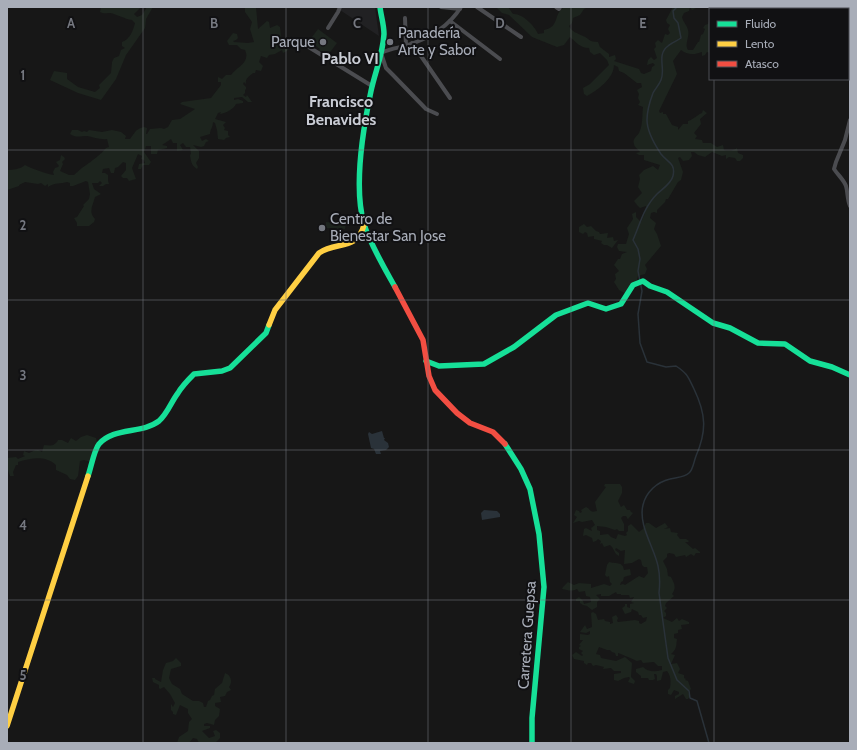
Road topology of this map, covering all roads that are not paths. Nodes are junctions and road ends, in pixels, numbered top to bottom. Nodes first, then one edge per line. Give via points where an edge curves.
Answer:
1 (340, 7) edge
2 (380, 7) edge
3 (441, 7) edge
4 (477, 7) edge
5 (556, 7) edge
6 (560, 7) edge
7 (460, 8) edge
8 (405, 18) dead end
9 (450, 21) junction
10 (328, 28) dead end
11 (521, 37) dead end
12 (412, 43) junction
13 (307, 46) dead end
14 (406, 46) junction
15 (381, 53) junction
16 (500, 59) dead end
17 (372, 86) junction
18 (450, 98) dead end
19 (437, 114) dead end
20 (850, 120) edge
21 (850, 206) edge
22 (364, 225) junction
23 (426, 361) junction
24 (850, 376) edge
25 (7, 726) edge
26 (532, 743) edge

1 - 10 street
2 - 15 street, Carretera Guepsa via 384,33
3 - 7 street
4 - 11 street
5 - 6 street
7 - 9 street
8 - 14 street
9 - 12 street via 432,35
9 - 16 street
12 - 14 street
12 - 18 street
13 - 17 street
14 - 15 street
15 - 17 street, Carretera Guepsa
15 - 19 street via 386,68 426,109
17 - 22 street, Carretera Guepsa via 364,125 359,182
20 - 21 street via 834,170 844,183
22 - 23 street, Carretera Guepsa via 423,340
22 - 25 street via 364,232 360,238 323,249 319,253 275,310 266,333 230,368 194,374 179,391 168,413 156,423 145,428 107,436 101,440
23 - 24 street via 439,366 484,364 514,347 556,315 588,302 606,309 621,304 633,285 640,282 667,292 713,323 730,328 758,343 785,344 810,361 832,367
23 - 26 street, Carretera Guepsa via 435,390 470,423 493,432 504,443 521,469 530,489 539,534 544,587

